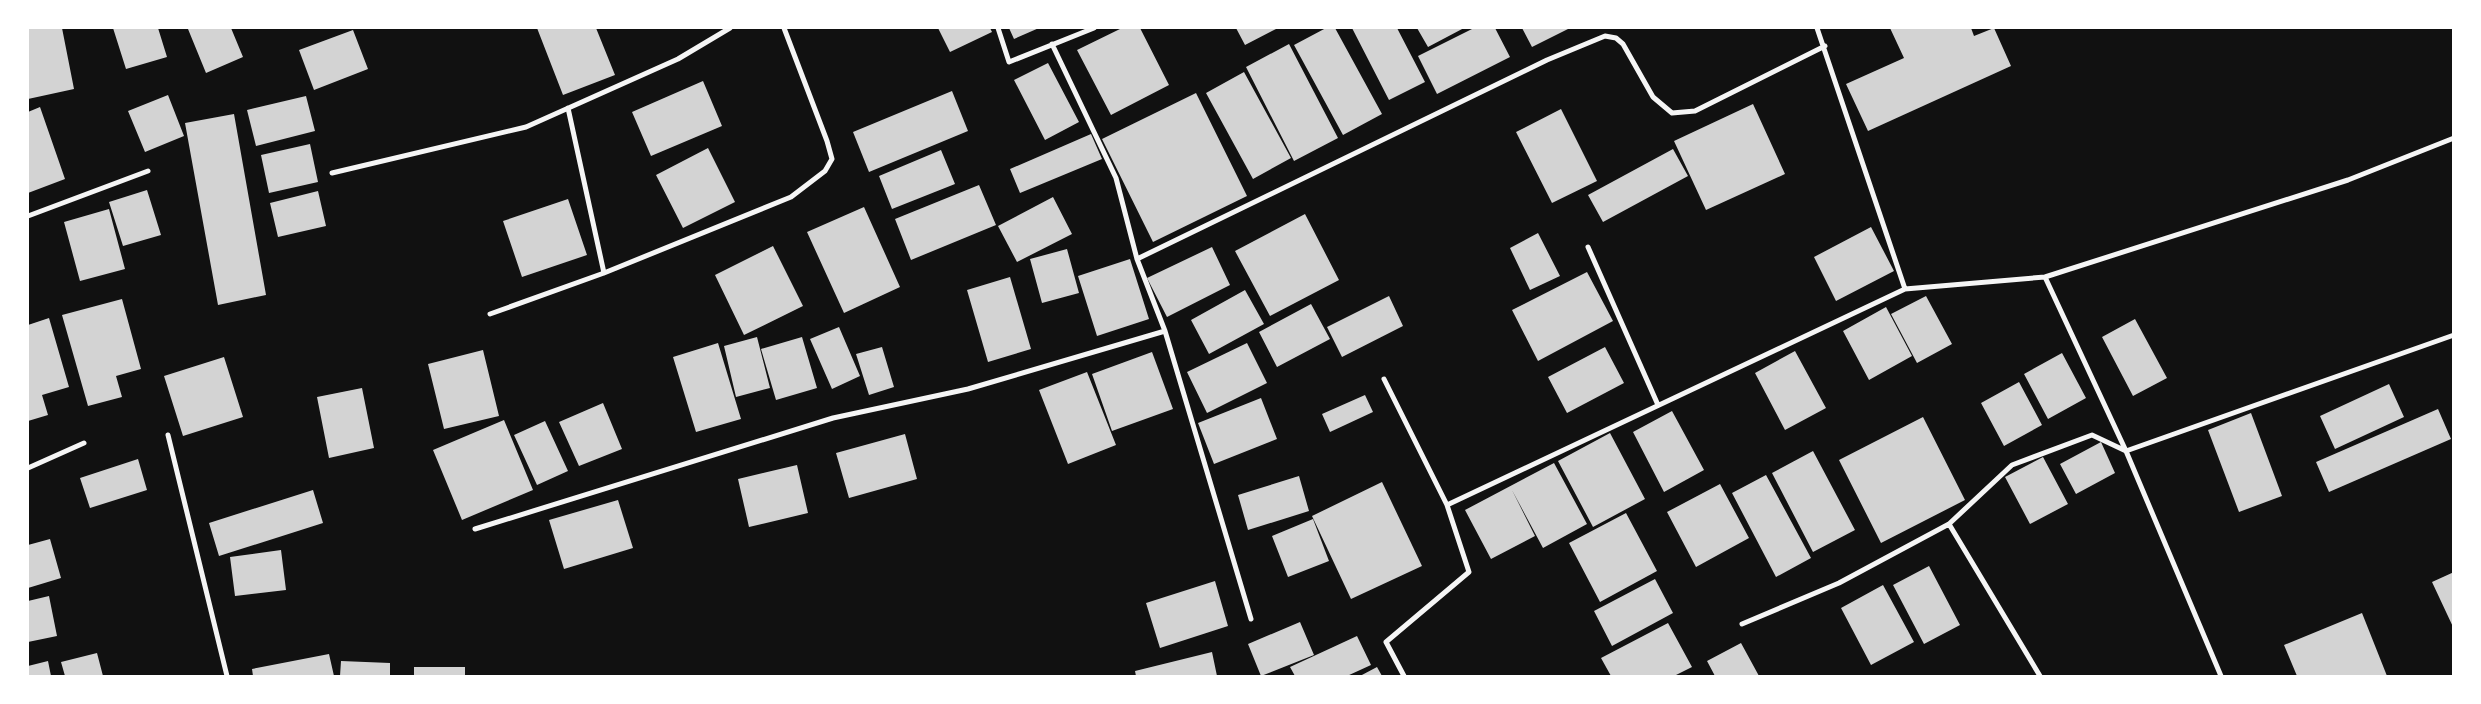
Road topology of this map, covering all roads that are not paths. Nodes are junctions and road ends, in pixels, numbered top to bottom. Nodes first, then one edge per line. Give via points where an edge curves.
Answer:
1 (730, 28) edge
2 (784, 28) edge
3 (998, 28) edge
4 (1094, 28) edge
5 (1817, 28) edge
6 (1052, 44) junction
7 (1825, 46) junction
8 (568, 108) junction
9 (2454, 138) edge
10 (148, 171) dead end
11 (332, 174) dead end
12 (28, 216) edge
13 (1588, 247) dead end
14 (1137, 259) junction
15 (604, 273) junction
16 (2045, 277) junction
17 (1905, 289) junction
18 (490, 314) dead end
19 (1165, 331) junction
20 (2454, 335) edge
21 (1384, 379) dead end
22 (1658, 405) junction
23 (168, 435) dead end
24 (84, 443) dead end
25 (2126, 451) junction
26 (28, 468) edge
27 (1447, 505) junction
28 (1949, 524) junction
29 (475, 529) dead end
30 (1250, 619) dead end
31 (1742, 624) dead end
32 (227, 676) edge
33 (1404, 676) edge
34 (2040, 676) edge
35 (2222, 676) edge

1 - 8 street via 678,59
2 - 15 street via 827,141 832,159 825,171 791,197
3 - 6 street via 1009,62
4 - 6 street
5 - 7 street
6 - 14 street via 1116,178
7 - 14 street via 1695,111 1672,113 1653,97 1629,53 1616,38 1605,36 1547,60
7 - 17 street
8 - 11 street via 526,127
8 - 15 street
9 - 16 street via 2348,180
10 - 12 street
13 - 22 street
14 - 19 street
15 - 18 street
16 - 17 street
16 - 25 street
17 - 22 street
19 - 29 street via 968,389 833,418
19 - 30 street
20 - 25 street
21 - 27 street
22 - 27 street
23 - 32 street
24 - 26 street
25 - 28 street via 2092,435 2012,465
25 - 35 street
27 - 33 street via 1469,572 1386,642
28 - 31 street via 1839,582
28 - 34 street

